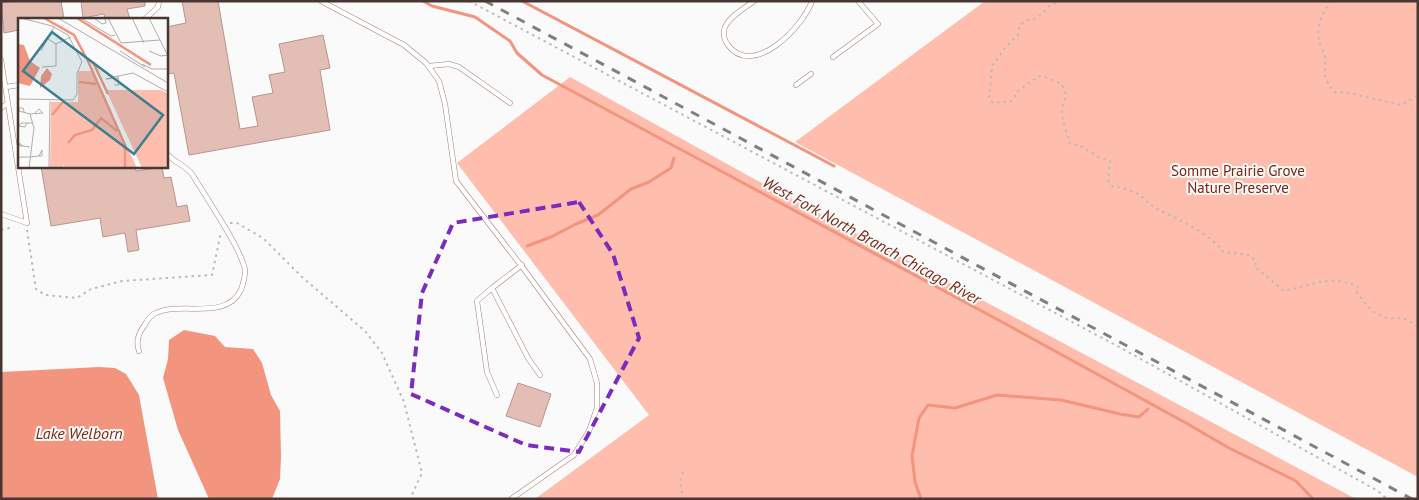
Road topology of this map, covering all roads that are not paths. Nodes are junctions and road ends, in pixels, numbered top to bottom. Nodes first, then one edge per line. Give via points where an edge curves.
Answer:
1 (159, 1) edge
2 (321, 1) edge
3 (754, 1) edge
4 (812, 1) edge
5 (858, 1) edge
6 (146, 18) edge
7 (833, 57) dead end
8 (1, 60) edge
9 (429, 66) junction
10 (811, 74) dead end
11 (796, 84) dead end
12 (18, 86) edge
13 (6, 87) junction
14 (8, 103) junction
15 (510, 103) dead end
16 (1, 108) edge
17 (168, 155) edge
18 (18, 167) edge
19 (18, 168) edge
20 (1, 214) edge
21 (522, 265) junction
22 (492, 288) junction
23 (139, 352) dead end
24 (540, 375) dead end
25 (498, 395) dead end
26 (511, 499) edge

1 - 6 lane via 158,7
2 - 9 lane via 404,46
3 - 4 lane via 726,26 726,42 738,54 750,56 776,47 808,11
5 - 7 lane via 878,24
8 - 13 lane
9 - 15 lane via 449,64 459,67
9 - 21 lane via 439,81 445,104 456,181
10 - 11 lane
12 - 13 lane
13 - 14 lane
14 - 16 lane
14 - 18 lane
17 - 23 lane via 192,174 242,258 244,283 228,304 216,308 167,310 151,316 136,344
19 - 20 lane via 27,224
21 - 22 lane
21 - 26 lane via 590,359 597,383 597,408 589,431 574,455
22 - 24 lane
22 - 25 lane via 477,301 487,372

